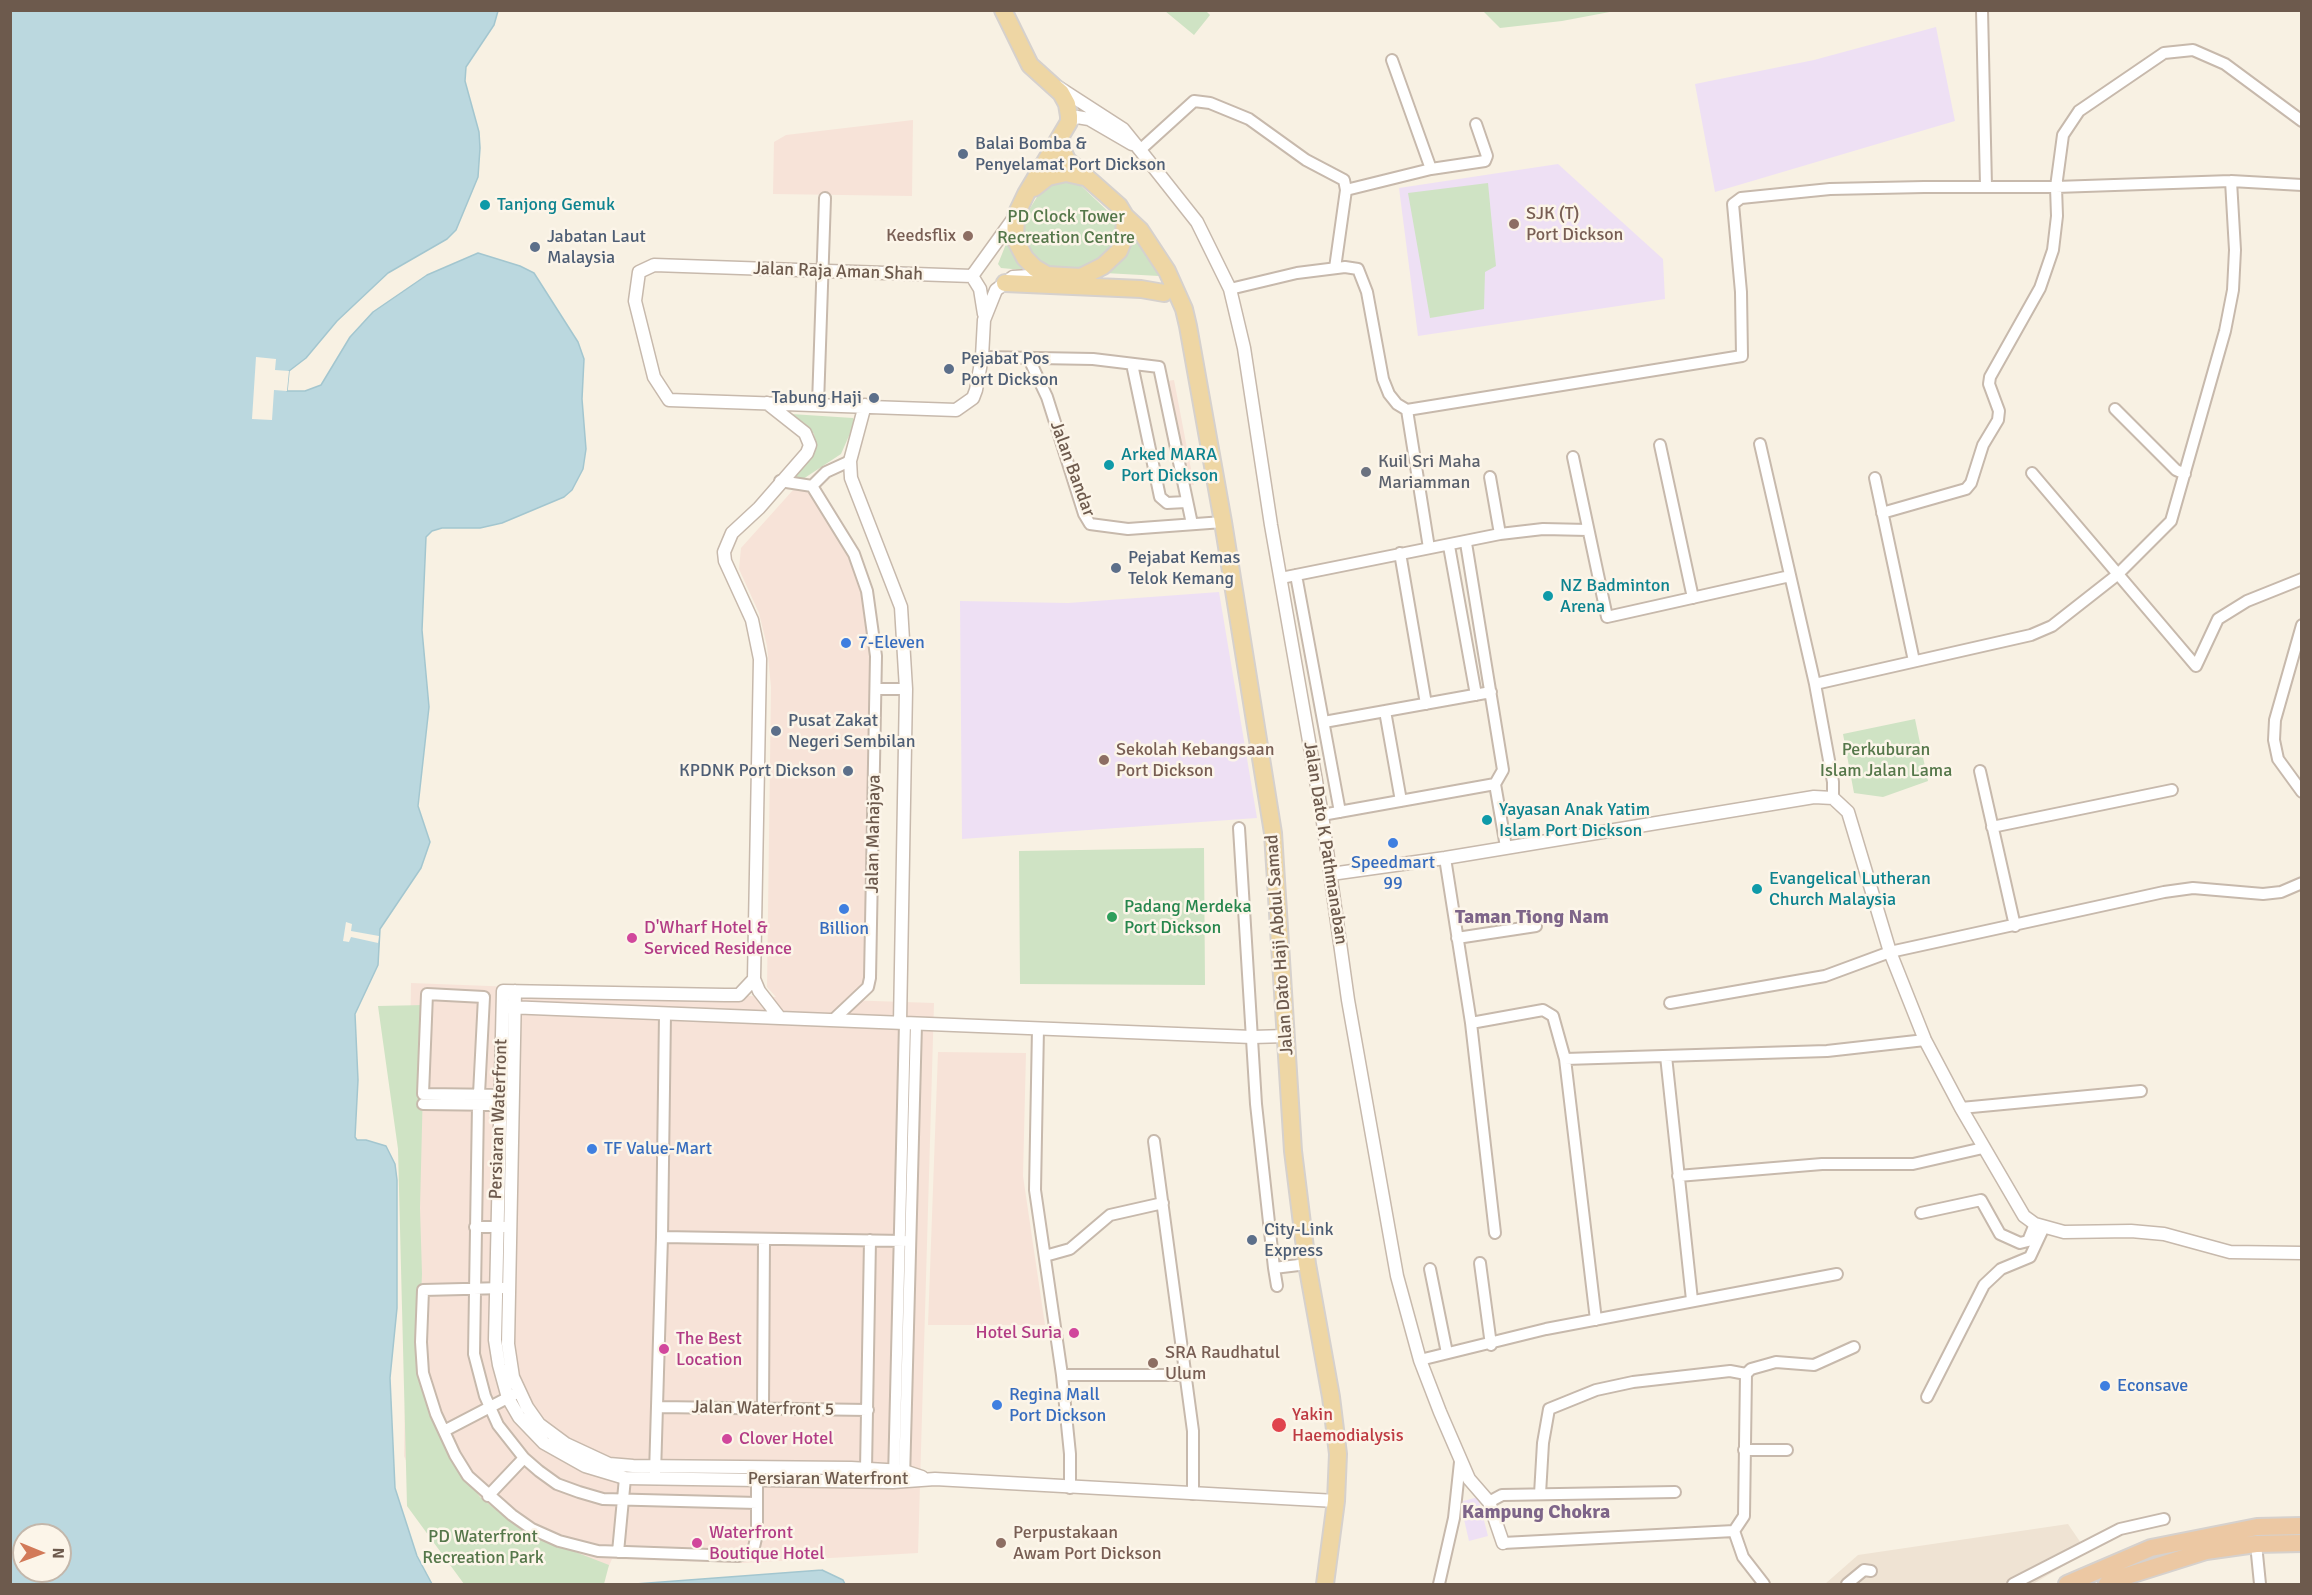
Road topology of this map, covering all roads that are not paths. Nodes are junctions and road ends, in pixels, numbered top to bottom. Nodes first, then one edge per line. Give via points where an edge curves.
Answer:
1 (1003, 10) edge
2 (1982, 10) edge
3 (1392, 60) dead end
4 (1047, 82) junction
5 (2301, 121) edge
6 (1476, 124) dead end
7 (1065, 129) junction
8 (1140, 150) junction
9 (1431, 169) junction
10 (1086, 177) junction
11 (2231, 181) junction
12 (2301, 185) edge
13 (1986, 186) junction
14 (2056, 187) junction
15 (1346, 190) junction
16 (1026, 194) junction
17 (825, 198) dead end
18 (1016, 215) junction
19 (1125, 216) junction
20 (1335, 267) junction
21 (823, 271) junction
22 (1047, 274) junction
23 (972, 276) junction
24 (1081, 277) junction
25 (1005, 283) junction
26 (1230, 289) junction
27 (1164, 293) junction
28 (1184, 309) junction
29 (984, 320) junction
30 (982, 357) junction
31 (1029, 359) junction
32 (1132, 364) junction
33 (768, 403) junction
34 (818, 404) junction
35 (865, 405) junction
36 (2115, 409) dead end
37 (1407, 410) junction
38 (1760, 444) dead end
39 (1660, 445) dead end
40 (1573, 457) dead end
41 (850, 461) junction
42 (2032, 473) dead end
43 (2185, 474) junction
44 (1490, 477) dead end
45 (1875, 478) dead end
46 (780, 481) junction
47 (812, 486) junction
48 (1186, 501) junction
49 (1882, 513) junction
50 (1223, 522) junction
51 (1192, 524) junction
52 (1588, 530) junction
53 (1500, 534) junction
54 (1466, 543) junction
55 (1449, 546) junction
56 (1429, 548) junction
57 (1400, 553) junction
58 (1296, 574) junction
59 (2117, 575) junction
60 (1790, 576) junction
61 (1281, 578) junction
62 (2301, 579) edge
63 (1692, 598) junction
64 (2301, 625) edge
65 (1914, 661) junction
66 (1815, 684) junction
67 (877, 689) junction
68 (906, 689) junction
69 (1491, 692) junction
70 (1476, 695) junction
71 (1426, 704) junction
72 (1385, 711) junction
73 (1324, 722) junction
74 (1980, 771) dead end
75 (1495, 784) junction
76 (2172, 790) dead end
77 (2301, 792) edge
78 (1833, 798) junction
79 (1401, 801) junction
80 (1340, 812) junction
81 (1322, 815) junction
82 (1992, 827) junction
83 (1239, 828) dead end
84 (1506, 847) junction
85 (1445, 858) junction
86 (1331, 874) junction
87 (2301, 883) edge
88 (1536, 926) dead end
89 (2015, 926) junction
90 (1457, 938) junction
91 (1890, 952) junction
92 (754, 979) junction
93 (1670, 1003) dead end
94 (508, 1007) junction
95 (665, 1014) junction
96 (780, 1018) junction
97 (833, 1020) junction
98 (907, 1023) junction
99 (1471, 1023) junction
100 (1038, 1028) junction
101 (1287, 1036) junction
102 (1251, 1037) junction
103 (1925, 1040) junction
104 (1666, 1056) junction
105 (1565, 1059) junction
106 (2141, 1091) dead end
107 (505, 1098) junction
108 (479, 1100) junction
109 (423, 1104) dead end
110 (1961, 1108) junction
111 (1154, 1141) dead end
112 (1983, 1148) junction
113 (1678, 1176) junction
114 (1163, 1203) junction
115 (1921, 1213) dead end
116 (2040, 1226) junction
117 (475, 1227) junction
118 (496, 1227) junction
119 (509, 1227) junction
120 (1495, 1233) dead end
121 (662, 1238) junction
122 (764, 1239) junction
123 (870, 1240) junction
124 (905, 1241) junction
125 (2301, 1253) edge
126 (1045, 1256) junction
127 (1480, 1263) dead end
128 (1307, 1264) junction
129 (1274, 1268) junction
130 (1430, 1269) dead end
131 (1837, 1274) dead end
132 (1277, 1286) dead end
133 (508, 1288) junction
134 (495, 1289) junction
135 (474, 1290) junction
136 (1692, 1300) junction
137 (1596, 1320) junction
138 (1491, 1345) junction
139 (1854, 1347) dead end
140 (1448, 1353) junction
141 (1420, 1360) junction
142 (1746, 1374) junction
143 (1062, 1375) junction
144 (1185, 1375) junction
145 (520, 1392) junction
146 (1927, 1397) dead end
147 (508, 1398) junction
148 (489, 1407) junction
149 (659, 1407) junction
150 (763, 1409) junction
151 (868, 1410) junction
152 (444, 1431) junction
153 (1744, 1450) junction
154 (1787, 1450) dead end
155 (524, 1458) junction
156 (1460, 1462) junction
157 (866, 1469) junction
158 (655, 1472) junction
159 (757, 1473) junction
160 (899, 1476) junction
161 (625, 1478) junction
162 (1070, 1488) junction
163 (1675, 1492) dead end
164 (1193, 1494) junction
165 (1540, 1494) junction
166 (488, 1496) junction
167 (624, 1499) junction
168 (1336, 1501) junction
169 (1489, 1502) junction
170 (757, 1503) junction
171 (2164, 1520) dead end
172 (2301, 1526) edge
173 (1734, 1531) junction
174 (1503, 1543) joint
175 (2301, 1543) edge
176 (2256, 1544) junction
177 (618, 1552) junction
178 (1872, 1571) dead end
179 (1326, 1584) edge
180 (1439, 1584) edge
181 (1764, 1584) edge
182 (1847, 1584) edge
183 (2013, 1584) edge
184 (2067, 1584) edge
185 (2107, 1584) edge
186 (2260, 1584) edge

1 - 4 main road via 1030,64
2 - 13 street
3 - 9 street
4 - 7 main road via 1065,98 1069,110
4 - 8 street, Jalan Dato K Pathmanaban via 1123,129
5 - 14 street via 2225,64 2204,53 2193,50 2164,54 2079,111 2063,135
6 - 9 street via 1487,156 1485,161
7 - 8 street, Jalan Dato K Pathmanaban via 1077,117 1089,119
7 - 10 main road via 1062,150
7 - 16 main road
8 - 15 street via 1194,101 1210,103 1249,119 1306,160 1344,180
8 - 26 street, Jalan Dato K Pathmanaban via 1197,222
9 - 15 street
10 - 16 main road via 1066,172 1048,177
10 - 19 main road
11 - 12 street
11 - 14 street
11 - 43 street via 2233,290
13 - 14 street
13 - 37 street via 1830,189 1736,200 1742,356
14 - 49 street via 2053,250 2040,288 1990,377 1998,420 1983,445 1971,483 1966,489
15 - 20 street
16 - 18 main road
17 - 21 street
18 - 22 main road via 1014,228 1019,249 1035,268
18 - 23 street
19 - 24 main road via 1119,251 1103,266
19 - 28 main road, Jalan Dato Haji Abdul Samad via 1140,230 1167,271
20 - 26 street
20 - 37 street via 1358,269 1383,380 1389,394
21 - 23 street, Jalan Raja Aman Shah
21 - 33 street, Jalan Raja Aman Shah via 654,265 642,269 636,282 635,301 646,352 654,377 669,400
21 - 34 street
22 - 24 main road
22 - 25 street via 1022,275
23 - 29 street via 980,289
24 - 27 main road via 1141,282
25 - 27 main road
25 - 29 street via 996,290
26 - 61 street, Jalan Dato K Pathmanaban via 1244,348
27 - 28 main road
28 - 50 main road, Jalan Dato Haji Abdul Samad
29 - 30 street
30 - 31 street
30 - 35 street via 973,398 956,410
31 - 32 street via 1093,359
31 - 51 street, Jalan Bandar via 1047,397 1090,524 1128,529
32 - 48 street via 1159,367
32 - 48 street via 1160,497 1167,503
33 - 34 street
33 - 46 street via 810,441 807,453
34 - 35 street
35 - 41 street
36 - 43 street via 2176,470
37 - 56 street
38 - 60 street
39 - 63 street
40 - 52 street
41 - 47 street via 826,472
41 - 68 street via 857,497 901,607
42 - 59 street
43 - 59 street via 2171,521
44 - 53 street
45 - 49 street
46 - 47 street
46 - 92 street via 732,533 724,552 752,620 760,659
47 - 67 street, Jalan Mahajaya via 854,554 867,591
48 - 51 street
49 - 65 street
50 - 51 street, Jalan Bandar
50 - 101 main road, Jalan Dato Haji Abdul Samad via 1273,834
52 - 53 street
52 - 63 street via 1607,617
53 - 54 street
54 - 55 street
54 - 69 street
55 - 56 street
55 - 70 street
56 - 57 street
57 - 58 street
57 - 71 street
58 - 61 street
58 - 73 street
59 - 62 street via 2196,666 2218,619 2247,601
59 - 65 street via 2052,626
60 - 63 street
60 - 66 street
61 - 81 street, Jalan Dato K Pathmanaban
64 - 77 street via 2275,720 2274,740 2278,759
65 - 66 street
66 - 78 street
67 - 68 street
67 - 97 street, Jalan Mahajaya via 870,978 868,987
68 - 98 street
69 - 70 street
69 - 75 street via 1503,770
70 - 71 street
71 - 72 street
72 - 73 street
72 - 79 street
73 - 80 street
74 - 82 street
75 - 79 street
75 - 84 street
76 - 82 street
78 - 84 street via 1814,797
78 - 91 street via 1848,812
79 - 80 street
80 - 81 street
81 - 86 street, Jalan Dato K Pathmanaban
82 - 89 street
83 - 102 street
84 - 85 street
85 - 86 street
85 - 90 street
86 - 141 street, Jalan Dato K Pathmanaban via 1381,1195 1396,1276
87 - 89 street via 2264,894 2193,888 2164,892
88 - 90 street
89 - 91 street
90 - 99 street
91 - 93 street via 1825,976
91 - 103 street
92 - 94 street via 739,995 502,991
92 - 96 street via 759,992
94 - 95 street
94 - 107 street, Persiaran Waterfront
95 - 96 street
95 - 121 street
96 - 97 street
97 - 98 street
98 - 100 street
98 - 124 street
99 - 105 street via 1543,1010 1554,1016
99 - 120 street
100 - 102 street
100 - 126 street via 1035,1183
101 - 102 street
101 - 128 main road, Jalan Dato Haji Abdul Samad via 1293,1151
102 - 129 street
103 - 104 street via 1827,1051
103 - 110 street
104 - 105 street
104 - 113 street
105 - 137 street
106 - 110 street
107 - 108 street
107 - 118 street, Persiaran Waterfront
107 - 119 street, Persiaran Waterfront
108 - 108 street via 423,1094 427,994 484,997
108 - 109 street
108 - 117 street
110 - 112 street
111 - 114 street
112 - 113 street via 1913,1164 1822,1164
112 - 116 street via 2024,1216
113 - 136 street
114 - 126 street via 1110,1215 1070,1249
114 - 144 street
115 - 116 street via 1982,1200 2000,1234 2020,1243 2028,1241
116 - 125 street via 2064,1232 2164,1234 2230,1252
116 - 146 street via 2030,1257 2001,1269 1984,1285
117 - 118 street
117 - 135 street
118 - 119 street
118 - 134 street, Persiaran Waterfront
119 - 133 street, Persiaran Waterfront
121 - 122 street
121 - 149 street
122 - 123 street
122 - 150 street
123 - 124 street
123 - 151 street
124 - 160 street
126 - 143 street
127 - 138 street
128 - 129 street
128 - 168 main road, Jalan Dato Haji Abdul Samad via 1338,1454
129 - 132 street
130 - 140 street
131 - 136 street
133 - 134 street
133 - 145 street, Persiaran Waterfront via 510,1364
134 - 135 street
134 - 147 street, Persiaran Waterfront via 496,1348
135 - 148 street via 474,1354
135 - 152 street, Persiaran Waterfront via 423,1291 423,1373
136 - 137 street
137 - 138 street
138 - 140 street
139 - 142 street via 1814,1365 1776,1362
140 - 141 street
141 - 156 street, Jalan Dato K Pathmanaban
142 - 153 street
142 - 165 street via 1730,1371 1633,1382 1596,1390 1549,1409
143 - 144 street
143 - 162 street
144 - 164 street via 1192,1431
145 - 147 street
145 - 158 street, Persiaran Waterfront via 539,1424 551,1435 589,1457
147 - 148 street
147 - 161 street, Persiaran Waterfront via 519,1417 544,1443 585,1466
148 - 152 street
148 - 155 street
149 - 150 street, Jalan Waterfront 5
149 - 158 street
150 - 151 street, Jalan Waterfront 5
151 - 157 street
152 - 166 street, Persiaran Waterfront via 468,1476
153 - 154 street
153 - 173 street via 1744,1516
155 - 166 street
155 - 167 street via 557,1484 603,1499
156 - 169 street, Jalan Dato K Pathmanaban
156 - 180 street via 1454,1518
157 - 159 street, Persiaran Waterfront
157 - 160 street, Persiaran Waterfront
158 - 159 street, Persiaran Waterfront
158 - 161 street, Persiaran Waterfront
159 - 160 street, Persiaran Waterfront
159 - 170 street
160 - 162 street, Persiaran Waterfront
161 - 167 street
162 - 164 street, Persiaran Waterfront
163 - 165 street
164 - 168 street, Persiaran Waterfront
165 - 169 street via 1503,1495
166 - 177 street, Persiaran Waterfront via 532,1529 559,1541
167 - 170 street
167 - 177 street
168 - 179 main road, Jalan Dato Haji Abdul Samad
169 - 174 street, Jalan Dato K Pathmanaban
170 - 177 street, Persiaran Waterfront via 757,1533 751,1552 738,1556
171 - 183 street via 2120,1529
172 - 184 highway via 2257,1527 2151,1548
173 - 174 street
173 - 181 street via 1743,1557
175 - 176 highway
176 - 185 highway via 2206,1551
176 - 186 street
178 - 182 street via 1864,1570

